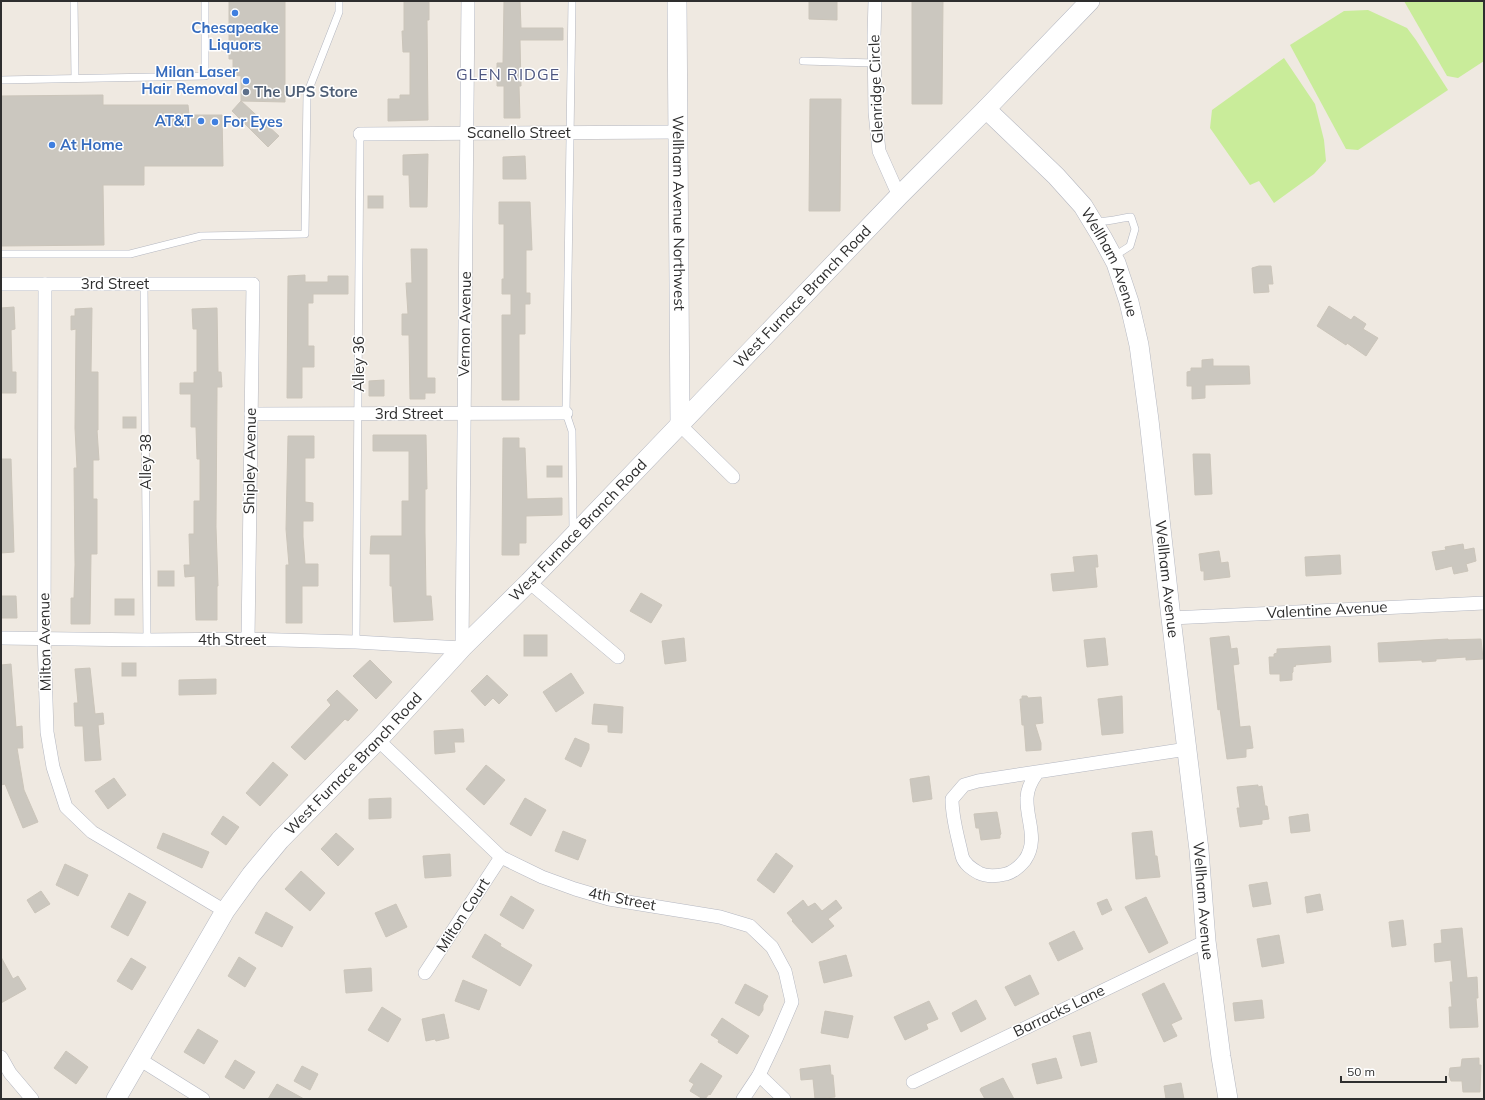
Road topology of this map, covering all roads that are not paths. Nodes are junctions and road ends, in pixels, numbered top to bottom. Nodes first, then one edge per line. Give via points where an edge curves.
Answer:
1 (74, 1) edge
2 (205, 1) edge
3 (339, 1) edge
4 (468, 1) edge
5 (572, 1) edge
6 (677, 1) edge
7 (875, 1) edge
8 (1090, 1) edge
9 (804, 61) dead end
10 (874, 63) junction
11 (75, 78) junction
12 (1, 80) edge
13 (986, 109) junction
14 (571, 132) junction
15 (678, 132) junction
16 (467, 133) junction
17 (360, 134) joint
18 (899, 196) junction
19 (1092, 221) junction
20 (1, 254) edge
21 (1112, 257) junction
22 (1, 284) edge
23 (45, 284) junction
24 (144, 284) junction
25 (253, 284) joint
26 (566, 413) junction
27 (251, 414) junction
28 (358, 414) junction
29 (464, 414) junction
30 (680, 425) junction
31 (733, 477) dead end
32 (573, 536) junction
33 (529, 582) junction
34 (1484, 603) edge
35 (1171, 618) junction
36 (1, 638) edge
37 (44, 638) junction
38 (248, 639) junction
39 (147, 640) junction
40 (356, 642) junction
41 (462, 648) junction
42 (618, 656) dead end
43 (378, 740) junction
44 (1187, 749) junction
45 (1037, 773) junction
46 (501, 857) junction
47 (225, 911) junction
48 (1206, 941) junction
49 (425, 973) dead end
50 (1, 1056) edge
51 (139, 1059) junction
52 (759, 1075) junction
53 (913, 1082) dead end
54 (32, 1099) edge
55 (116, 1099) edge
56 (202, 1099) edge
57 (743, 1099) edge
58 (784, 1099) edge
59 (1228, 1099) edge

1 - 11 lane
2 - 11 lane via 205,76
3 - 20 lane via 339,12 307,94 305,234 201,236 130,254
4 - 16 street, Vernon Avenue
5 - 14 lane
6 - 15 street, Wellham Avenue Northwest
7 - 10 street, Glenridge Circle
8 - 13 street, West Furnace Branch Road
9 - 10 lane
10 - 18 street, Glenridge Circle via 879,151
11 - 12 lane
13 - 18 street, West Furnace Branch Road
13 - 19 street, Wellham Avenue via 1056,176 1083,206
14 - 15 street, Scanello Street
14 - 16 street, Scanello Street
14 - 26 lane
15 - 30 street, Wellham Avenue Northwest
16 - 17 street, Scanello Street
16 - 29 street, Vernon Avenue
17 - 28 lane, Alley 36
18 - 30 street, West Furnace Branch Road
19 - 21 street, Wellham Avenue
19 - 21 lane via 1102,223 1131,217 1135,229 1130,246
21 - 35 street, Wellham Avenue via 1129,302 1139,345
22 - 23 street, 3rd Street
23 - 24 street, 3rd Street
23 - 37 street, Milton Avenue
24 - 25 street, 3rd Street
24 - 39 lane, Alley 38
25 - 27 street, Shipley Avenue
26 - 29 street, 3rd Street
26 - 32 lane via 572,431
27 - 28 street, 3rd Street
27 - 38 street, Shipley Avenue
28 - 29 street, 3rd Street
28 - 40 lane, Alley 36
29 - 41 street, Vernon Avenue
30 - 31 street
30 - 32 street, West Furnace Branch Road
32 - 33 street, West Furnace Branch Road
33 - 41 street, West Furnace Branch Road
33 - 42 street
34 - 35 street, Valentine Avenue
35 - 44 street, Wellham Avenue
36 - 37 street, 4th Street
37 - 39 street, 4th Street
37 - 47 street, Milton Avenue via 48,732 53,767 66,807 92,832
38 - 39 street, 4th Street
38 - 40 street, 4th Street
40 - 41 street, 4th Street
41 - 43 street, West Furnace Branch Road
43 - 46 street, 4th Street
43 - 47 street, West Furnace Branch Road via 280,840
44 - 45 street
44 - 48 street, Wellham Avenue
45 - 45 street via 964,785 952,799 952,814 963,859 981,874 996,876 1008,873 1021,865 1028,855 1032,841 1028,788
46 - 49 street, Milton Court
46 - 52 street, 4th Street via 575,890 720,917 750,926 772,947 785,971 792,1002
47 - 51 street, West Furnace Branch Road
48 - 53 street, Barracks Lane
48 - 59 street, Wellham Avenue
50 - 54 street via 10,1073
51 - 55 street, West Furnace Branch Road
51 - 56 street
52 - 57 street, 4th Street
52 - 58 street

